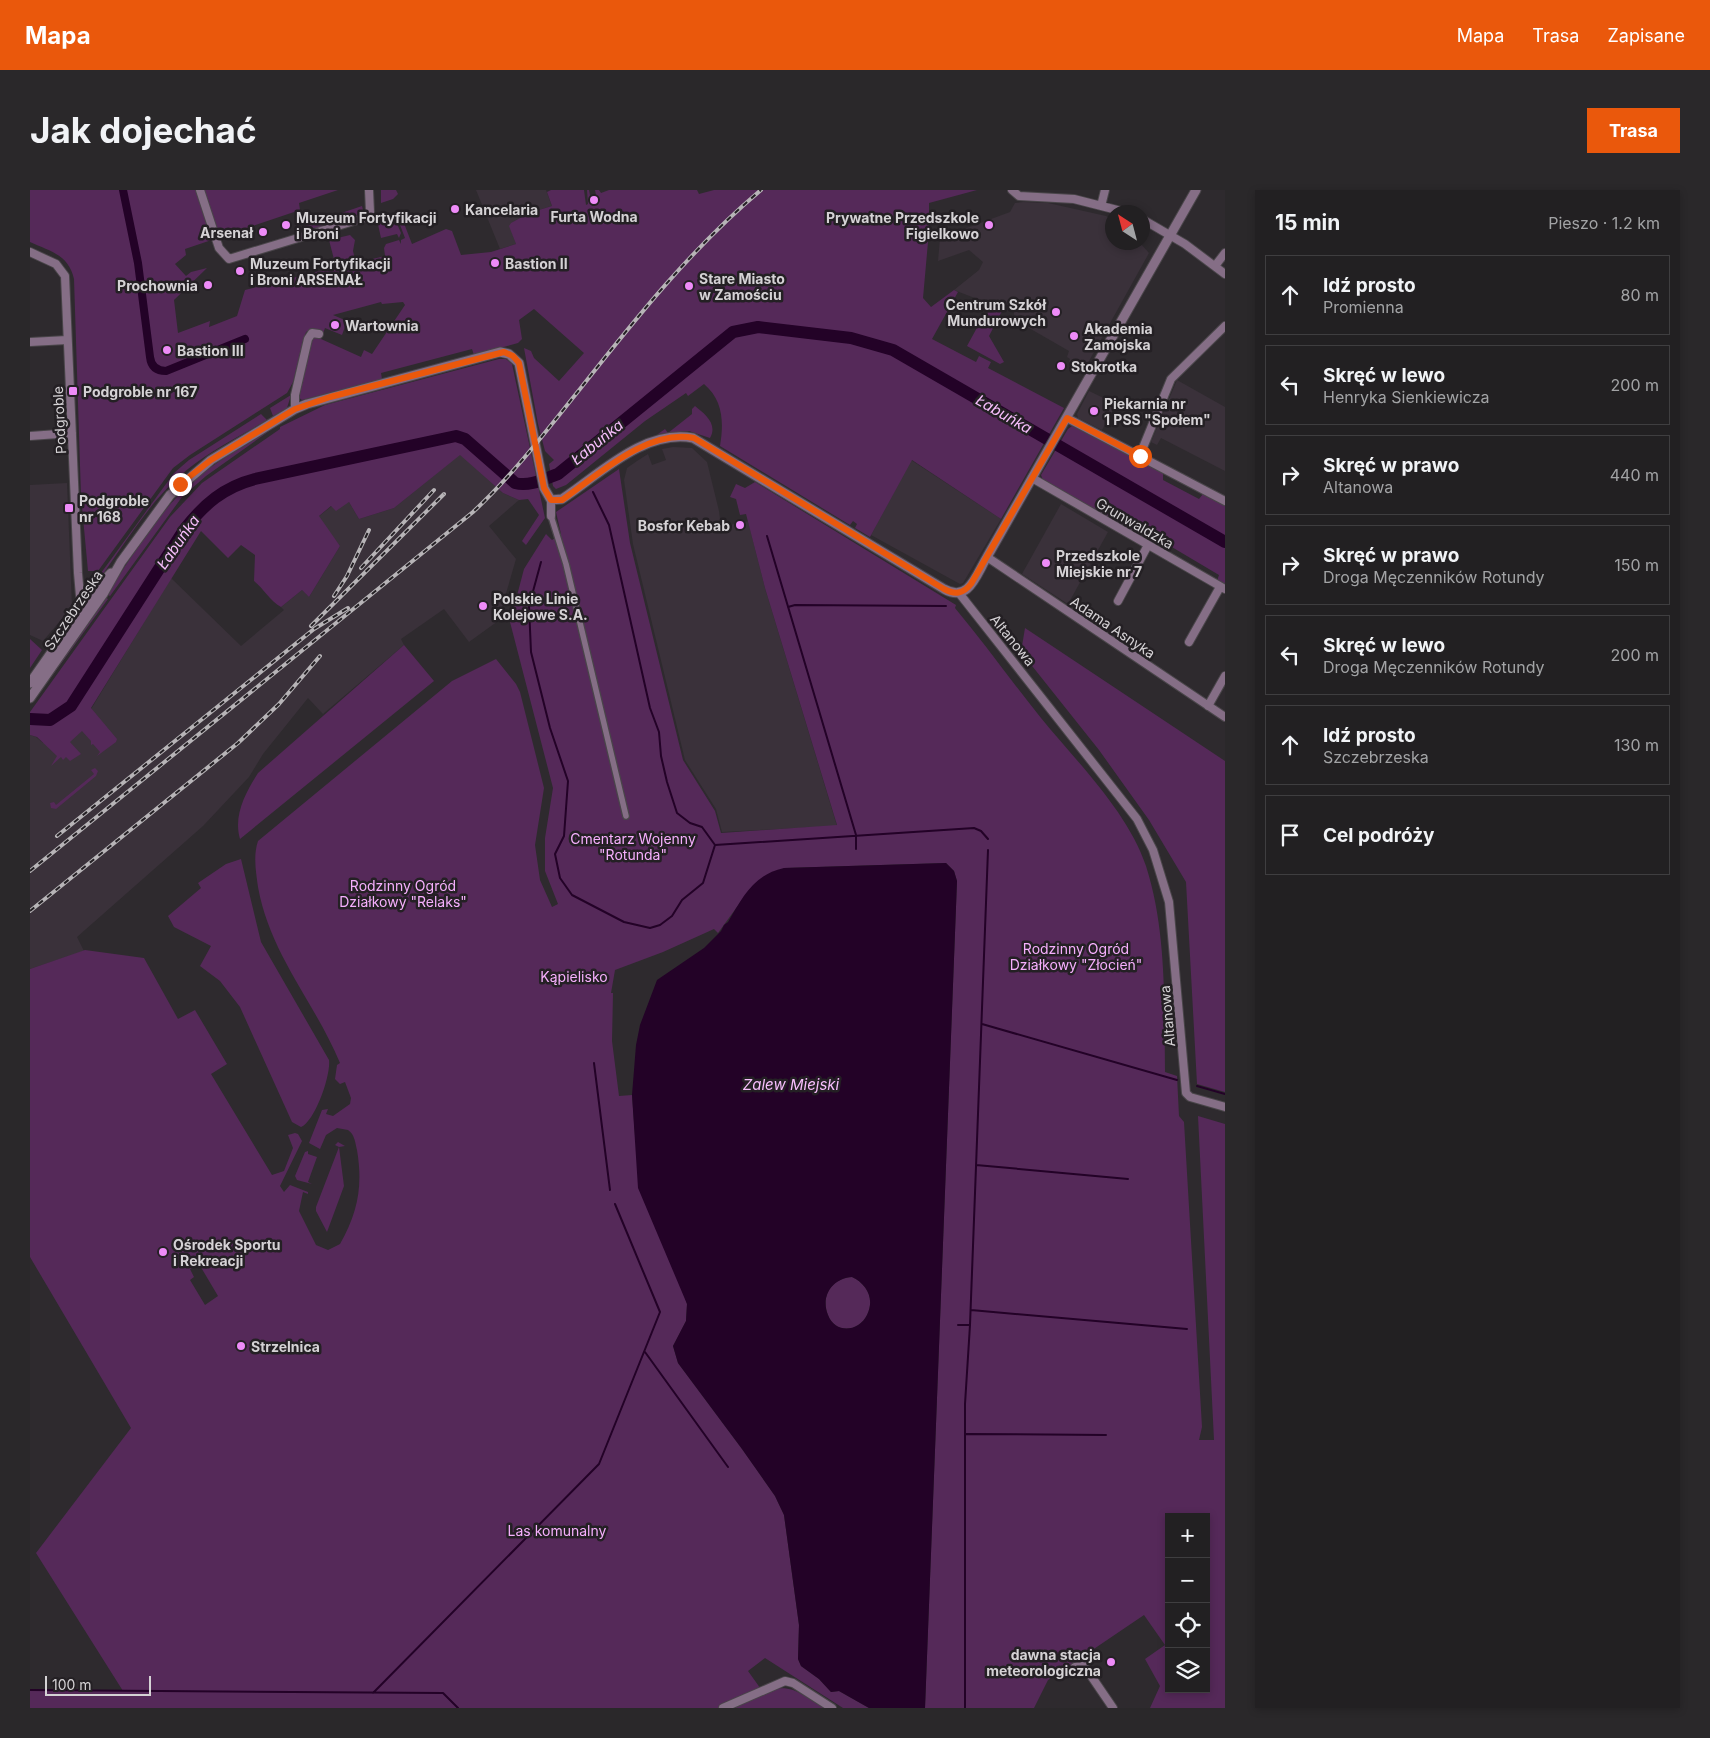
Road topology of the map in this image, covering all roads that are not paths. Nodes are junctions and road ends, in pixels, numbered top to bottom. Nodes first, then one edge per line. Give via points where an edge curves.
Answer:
1 (200, 190) edge
2 (369, 190) edge
3 (1105, 190) edge
4 (1196, 190) edge
5 (1014, 192) edge
6 (1101, 206) junction
7 (1105, 207) edge
8 (1150, 223) edge
9 (1170, 234) junction
10 (30, 252) edge
11 (1225, 253) edge
12 (1215, 266) junction
13 (1225, 274) edge
14 (1225, 326) edge
15 (319, 334) dead end
16 (68, 340) junction
17 (30, 342) edge
18 (295, 409) junction
19 (1067, 418) junction
20 (72, 433) junction
21 (30, 436) edge
22 (1140, 456) junction
23 (1032, 478) junction
24 (551, 500) junction
25 (1225, 500) edge
26 (551, 516) joint
27 (1148, 545) junction
28 (987, 557) junction
29 (1222, 588) edge
30 (959, 593) junction
31 (1118, 601) dead end
32 (89, 606) junction
33 (1190, 642) dead end
34 (1225, 676) edge
35 (30, 682) edge
36 (30, 697) edge
37 (1208, 706) junction
38 (1225, 717) edge
39 (626, 816) dead end
40 (1225, 1107) edge
41 (1076, 1667) dead end
42 (723, 1708) edge
43 (832, 1708) edge
44 (1113, 1708) edge

1 - 2 street via 220,248 229,259 366,217 370,212
3 - 6 street
4 - 9 street
5 - 6 street via 1074,199
6 - 7 street
8 - 9 street
9 - 12 street
9 - 19 street
10 - 16 street, Podgroble via 56,264 64,272
11 - 12 street
12 - 13 street
14 - 22 street via 1171,379
15 - 18 street via 312,333 308,339 294,394
16 - 17 street
16 - 20 street, Podgroble
18 - 24 street, Szczebrzeska via 500,352 507,353 519,363 544,488
18 - 32 street, Szczebrzeska via 186,479 161,505
19 - 22 street
19 - 23 street
20 - 21 street
20 - 32 street, Podgroble via 79,592
22 - 25 street
23 - 27 street, Grunwaldzka
23 - 28 street
24 - 26 street
24 - 30 street via 562,500 641,446 662,440 694,438 944,589
26 - 39 street via 566,564
27 - 29 street, Grunwaldzka
27 - 31 street
28 - 30 street via 971,584
28 - 37 street, Adama Asnyka
29 - 33 street
30 - 40 street, Altanowa via 1143,828 1169,902 1186,1093
32 - 35 street, Szczebrzeska
32 - 36 street, Szczebrzeska
34 - 37 street
37 - 38 street, Adama Asnyka
41 - 44 street via 1083,1664
42 - 43 street via 785,1681

